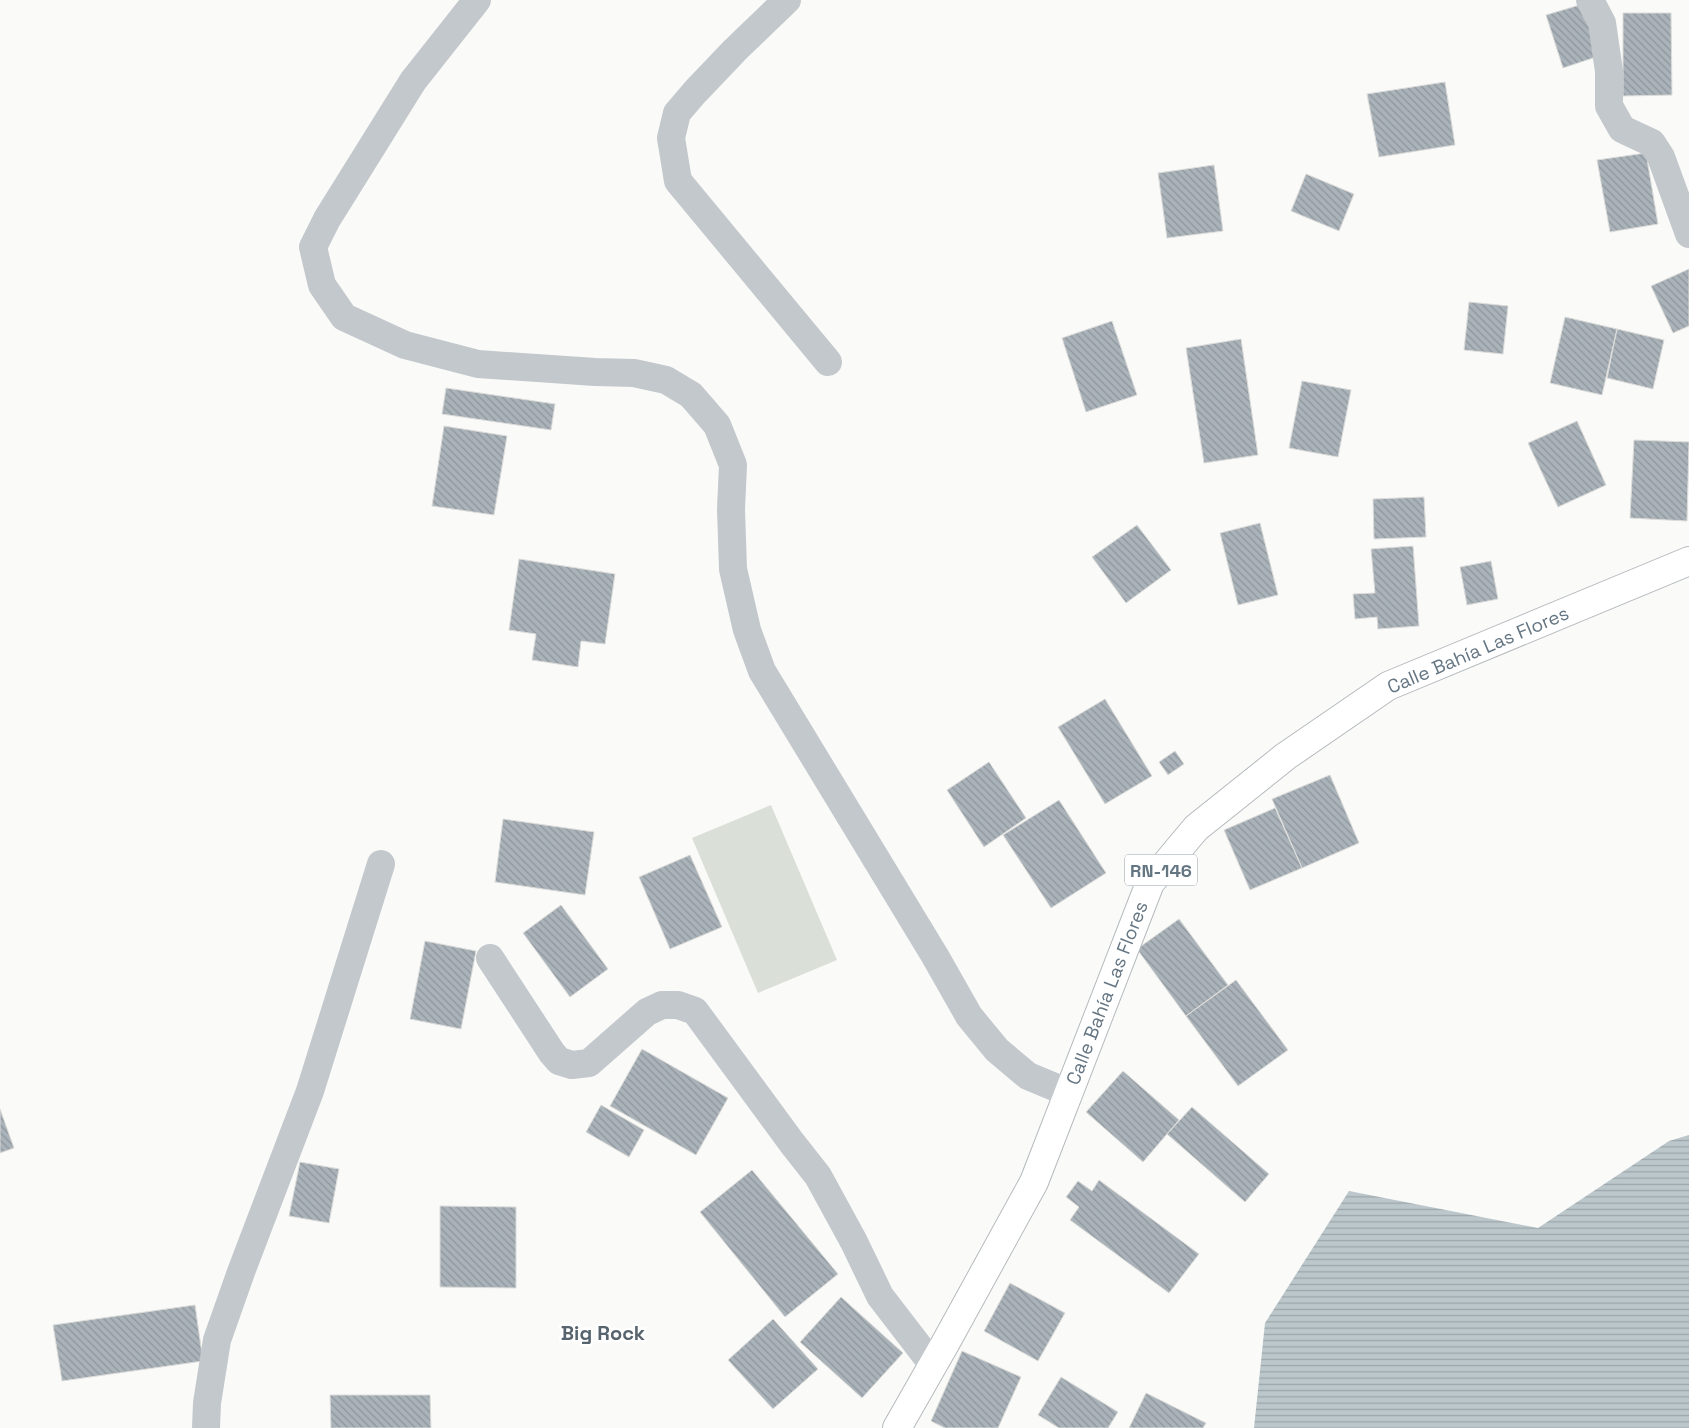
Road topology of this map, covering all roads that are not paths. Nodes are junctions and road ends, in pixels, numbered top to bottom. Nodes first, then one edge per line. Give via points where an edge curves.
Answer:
1 (477, 0) edge
2 (787, 0) edge
3 (1590, 0) edge
4 (1689, 234) edge
5 (828, 362) dead end
6 (1689, 561) edge
7 (381, 864) dead end
8 (490, 958) dead end
9 (1069, 1093) junction
10 (934, 1365) junction
11 (206, 1428) edge
12 (897, 1428) edge

1 - 9 street via 413,81 327,219 313,247 322,285 344,317 405,345 478,364 634,373 666,380 692,395 717,425 733,465 733,569 747,630 762,671 969,1016 997,1050 1028,1076
2 - 5 street via 677,113 671,138 678,181
3 - 4 street via 1602,24 1609,71 1609,106 1622,129 1652,143 1661,157
6 - 9 main road, Calle Bahía Las Flores / RN-146 via 1388,686 1286,756 1196,828 1150,883
7 - 11 street via 310,1091 217,1340
8 - 10 street via 552,1053 572,1066 589,1064 647,1012 670,1005 695,1011 818,1176 880,1296
9 - 10 main road, Calle Bahía Las Flores / RN-146 via 1034,1182
10 - 12 main road, Calle Bahía Las Flores / RN-146

